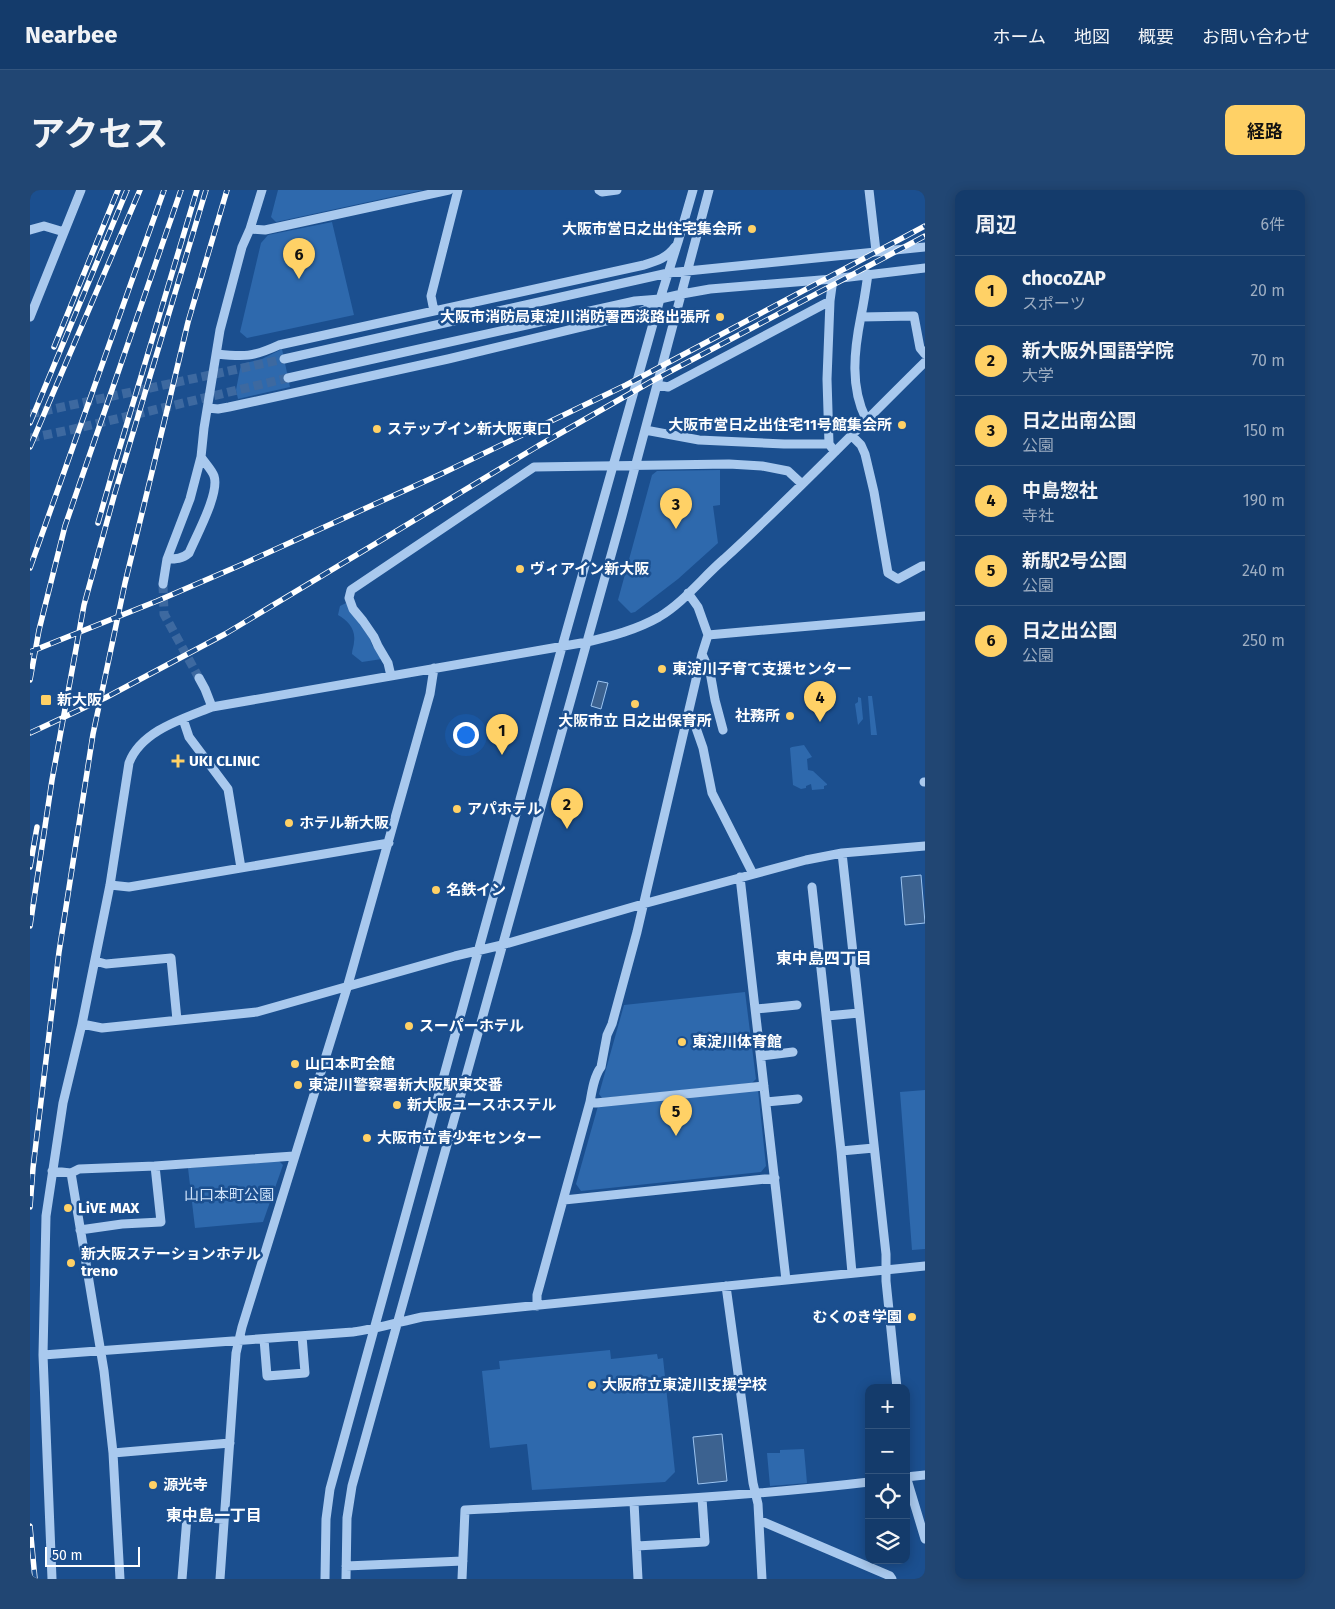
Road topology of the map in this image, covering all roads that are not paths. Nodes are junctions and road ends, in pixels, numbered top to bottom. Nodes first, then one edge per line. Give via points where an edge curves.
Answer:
1 (81, 190) edge
2 (262, 190) edge
3 (449, 190) edge
4 (458, 190) edge
5 (599, 190) edge
6 (617, 190) edge
7 (693, 190) edge
8 (709, 190) edge
9 (869, 190) edge
10 (250, 229) junction
11 (30, 230) edge
12 (64, 232) junction
13 (678, 242) junction
14 (923, 246) edge
15 (876, 251) junction
16 (925, 268) edge
17 (688, 270) junction
18 (668, 273) junction
19 (868, 274) junction
20 (833, 279) junction
21 (682, 294) junction
22 (660, 300) junction
23 (830, 301) junction
24 (434, 311) junction
25 (30, 317) edge
26 (861, 317) junction
27 (217, 354) junction
28 (925, 354) edge
29 (284, 358) tunnel mouth
30 (925, 362) edge
31 (288, 378) tunnel mouth
32 (657, 385) junction
33 (208, 408) junction
34 (866, 419) junction
35 (645, 430) junction
36 (852, 436) junction
37 (829, 444) junction
38 (835, 452) junction
39 (201, 457) junction
40 (635, 465) junction
41 (614, 466) junction
42 (802, 484) junction
43 (167, 559) junction
44 (925, 566) edge
45 (163, 584) tunnel mouth
46 (688, 593) junction
47 (925, 616) edge
48 (708, 635) junction
49 (587, 642) junction
50 (562, 647) junction
51 (702, 654) junction
52 (434, 668) junction
53 (391, 676) junction
54 (199, 678) tunnel mouth
55 (212, 707) junction
56 (688, 716) junction
57 (182, 718) junction
58 (723, 730) dead end
59 (388, 844) junction
60 (925, 846) edge
61 (842, 853) junction
62 (241, 868) junction
63 (753, 874) junction
64 (740, 878) junction
65 (110, 885) junction
66 (812, 887) dead end
67 (643, 904) junction
68 (502, 946) junction
69 (480, 950) junction
70 (95, 961) junction
71 (347, 988) junction
72 (796, 1005) dead end
73 (756, 1009) junction
74 (859, 1013) junction
75 (827, 1016) junction
76 (177, 1020) junction
77 (82, 1024) junction
78 (793, 1052) dead end
79 (761, 1056) junction
80 (764, 1086) junction
81 (798, 1098) dead end
82 (590, 1102) junction
83 (766, 1102) junction
84 (874, 1148) junction
85 (841, 1151) junction
86 (294, 1156) junction
87 (155, 1166) junction
88 (52, 1171) junction
89 (71, 1173) junction
90 (775, 1178) junction
91 (564, 1200) junction
92 (80, 1230) junction
93 (925, 1266) edge
94 (886, 1270) junction
95 (852, 1273) junction
96 (786, 1280) junction
97 (726, 1286) junction
98 (537, 1306) junction
99 (398, 1322) junction
100 (374, 1329) junction
101 (302, 1336) junction
102 (264, 1339) junction
103 (238, 1341) junction
104 (100, 1351) junction
105 (43, 1356) junction
106 (897, 1384) edge
107 (230, 1443) junction
108 (113, 1453) junction
109 (925, 1475) edge
110 (910, 1477) edge
111 (865, 1482) edge
112 (910, 1490) edge
113 (756, 1494) junction
114 (702, 1498) junction
115 (634, 1502) junction
116 (224, 1520) junction
117 (759, 1520) junction
118 (925, 1539) edge
119 (637, 1546) junction
120 (463, 1561) junction
121 (346, 1566) junction
122 (52, 1579) edge
123 (120, 1579) edge
124 (182, 1579) edge
125 (220, 1579) edge
126 (326, 1579) edge
127 (346, 1579) edge
128 (462, 1579) edge
129 (638, 1579) edge
130 (762, 1579) edge
131 (892, 1579) edge

1 - 12 street
2 - 10 street
3 - 10 street via 265,230
4 - 24 street via 431,296
5 - 6 street
7 - 13 street
8 - 17 street
9 - 15 street
10 - 27 street via 220,330
11 - 12 street via 44,226
12 - 25 street
13 - 18 street
13 - 24 street via 670,254 644,265
14 - 15 street
15 - 17 street
16 - 19 street
17 - 18 street
17 - 21 street
18 - 22 street
18 - 29 street
19 - 20 street
19 - 26 street
20 - 21 street
20 - 23 street
21 - 22 street
21 - 32 street
22 - 31 street via 635,301
22 - 33 street via 631,315 497,348 229,407
22 - 41 street
23 - 32 street via 668,387
23 - 37 street via 826,379
24 - 27 street via 279,345 245,356
26 - 28 street via 914,316 920,348
26 - 34 street via 855,380 859,404
27 - 33 street
30 - 34 street
32 - 35 street
33 - 39 street
34 - 36 street
35 - 37 street via 699,440
35 - 40 street
36 - 38 street
36 - 44 street via 865,454 888,573 898,578
37 - 38 street
38 - 42 street
39 - 43 street via 190,498
39 - 43 street via 214,476 213,498 189,553 179,559
40 - 41 street
40 - 42 street via 762,466 788,471
40 - 49 street
41 - 50 street
41 - 53 street via 534,467 352,588 348,595 353,609 374,637 388,662
42 - 46 street
43 - 45 street
46 - 48 street via 698,607
46 - 49 street via 663,614 640,626
47 - 48 street
48 - 51 street
49 - 50 street
49 - 68 street
50 - 52 street
50 - 69 street
51 - 56 street
51 - 58 street via 710,672
52 - 53 street
52 - 59 street via 430,694
53 - 55 street
54 - 55 street
55 - 57 street
56 - 63 street via 695,725 703,748 712,793
56 - 67 street
57 - 62 street via 189,737 228,789
57 - 65 street via 156,732 132,755
59 - 62 street
59 - 71 street
60 - 61 street
61 - 63 street
61 - 74 street
62 - 65 street via 129,887
63 - 64 street
64 - 67 street
64 - 73 street
65 - 70 street
66 - 75 street
67 - 68 street
67 - 82 street
68 - 69 street
68 - 99 street
69 - 71 street
69 - 100 street
70 - 76 street via 106,964 170,958
70 - 77 street
71 - 76 street via 258,1012
71 - 86 street
72 - 73 street
73 - 79 street
74 - 75 street
74 - 84 street
75 - 85 street
76 - 77 street via 102,1028
77 - 88 street
78 - 79 street
79 - 80 street
80 - 82 street
80 - 83 street
81 - 83 street
82 - 91 street
83 - 90 street
84 - 85 street
84 - 94 street
85 - 95 street
86 - 87 street
86 - 103 street
87 - 89 street
87 - 92 street via 161,1222
88 - 89 street
88 - 105 street via 46,1216
89 - 92 street
90 - 91 street
90 - 96 street
91 - 98 street via 537,1295
92 - 104 street
93 - 94 street
94 - 95 street
94 - 106 street
95 - 96 street
96 - 97 street
97 - 98 street
97 - 113 street
98 - 99 street
99 - 100 street
99 - 121 street via 352,1486 347,1518
100 - 101 street
100 - 126 street via 330,1489 326,1519
101 - 102 street
101 - 102 street via 305,1373 267,1376
102 - 103 street
103 - 104 street
103 - 107 street
104 - 105 street
104 - 108 street
105 - 122 street
107 - 108 street
107 - 116 street
108 - 123 street
109 - 110 street
111 - 113 street
112 - 118 street
113 - 114 street
113 - 117 street
114 - 115 street
114 - 119 street via 705,1542
115 - 119 street
115 - 120 street via 465,1510
116 - 124 street via 187,1517
116 - 125 street
117 - 130 street
117 - 131 street
119 - 129 street
120 - 121 street
120 - 128 street
121 - 127 street

